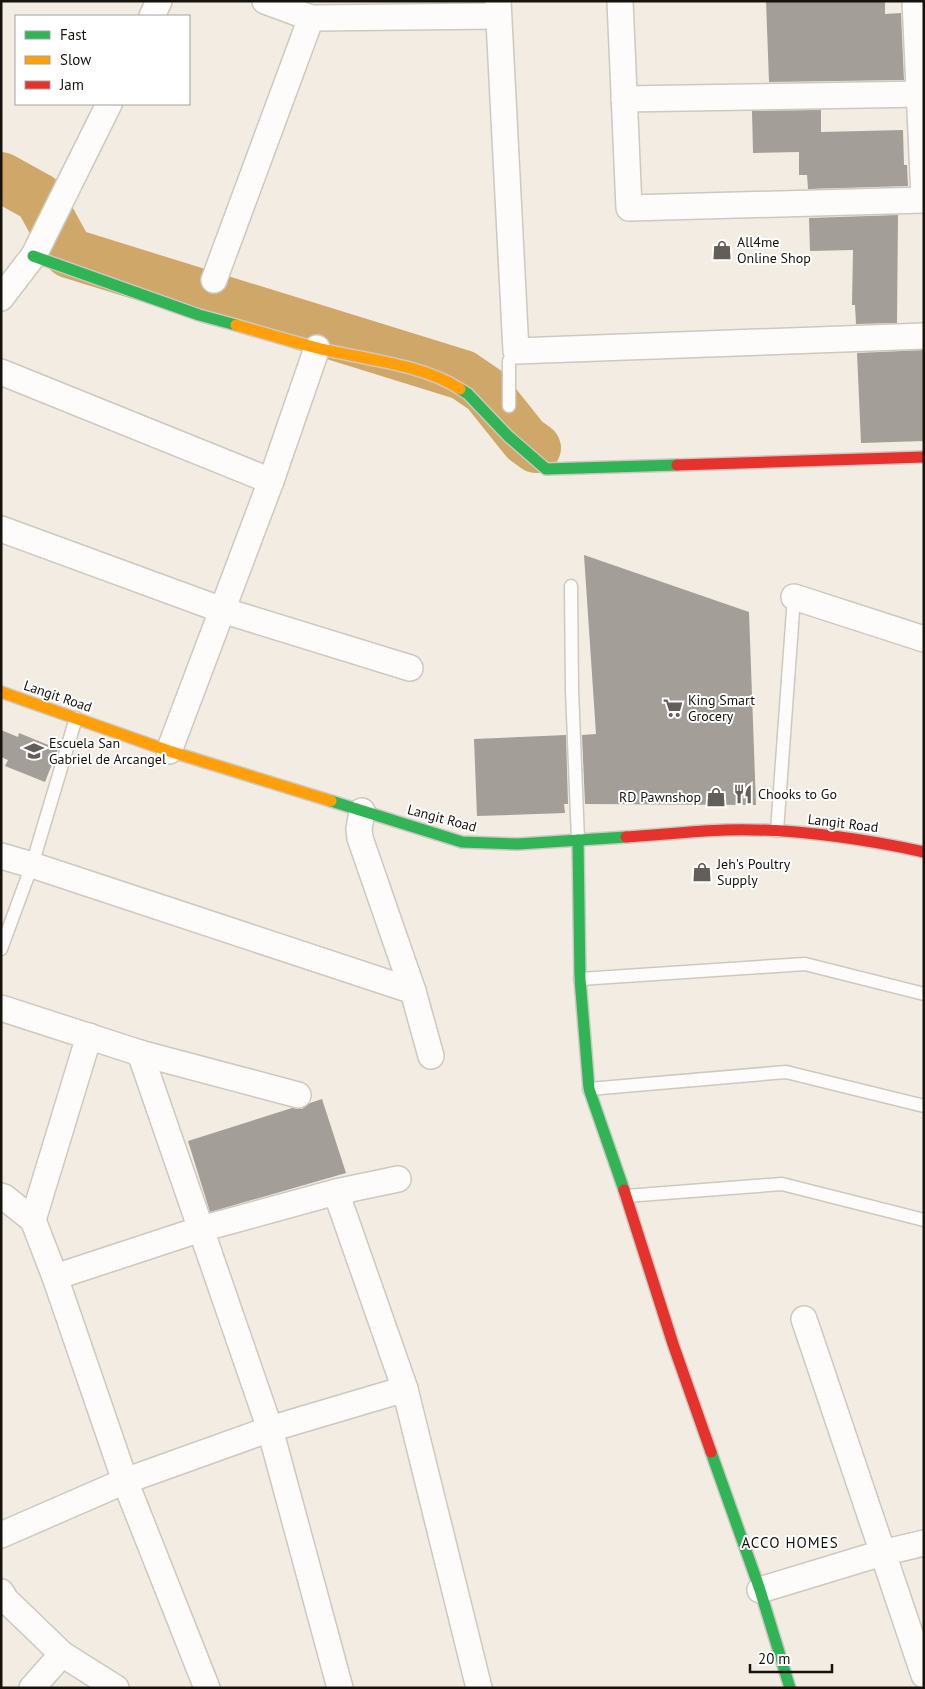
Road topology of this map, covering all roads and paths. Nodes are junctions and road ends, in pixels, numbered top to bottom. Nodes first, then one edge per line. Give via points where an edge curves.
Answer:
1 (160, 1) edge
2 (265, 1) edge
3 (620, 1) edge
4 (915, 1) edge
5 (498, 9) edge
6 (153, 15) edge
7 (312, 18) junction
8 (922, 94) edge
9 (624, 99) junction
10 (108, 105) edge
11 (924, 199) edge
12 (34, 255) junction
13 (214, 280) dead end
14 (1, 298) edge
15 (924, 336) edge
16 (317, 348) junction
17 (516, 351) junction
18 (1, 372) edge
19 (509, 406) dead end
20 (924, 457) edge
21 (271, 481) junction
22 (1, 529) edge
23 (571, 586) dead end
24 (794, 597) joint
25 (222, 610) junction
26 (924, 639) edge
27 (410, 668) dead end
28 (1, 692) edge
29 (76, 718) junction
30 (169, 751) junction
31 (362, 811) junction
32 (777, 831) junction
33 (578, 840) junction
34 (924, 852) edge
35 (1, 856) edge
36 (32, 865) junction
37 (1, 949) edge
38 (580, 979) junction
39 (412, 991) junction
40 (924, 994) edge
41 (1, 1008) edge
42 (89, 1036) junction
43 (140, 1053) junction
44 (431, 1056) dead end
45 (589, 1089) junction
46 (298, 1095) dead end
47 (924, 1106) edge
48 (398, 1179) dead end
49 (336, 1192) junction
50 (1, 1196) edge
51 (626, 1196) junction
52 (33, 1220) junction
53 (924, 1220) edge
54 (201, 1229) junction
55 (56, 1277) junction
56 (804, 1320) dead end
57 (404, 1389) junction
58 (270, 1429) junction
59 (125, 1481) junction
60 (1, 1535) edge
61 (924, 1543) edge
62 (882, 1553) junction
63 (760, 1590) junction
64 (1, 1592) edge
65 (62, 1654) junction
66 (924, 1675) edge
67 (32, 1688) edge
68 (116, 1688) edge
69 (207, 1688) edge
70 (340, 1688) edge
71 (478, 1688) edge
72 (790, 1688) edge

1 - 6 street
2 - 7 street
3 - 9 street
4 - 8 street
5 - 7 street
5 - 17 street
7 - 13 street
8 - 9 street
8 - 11 street
9 - 11 street via 629,208
10 - 12 street
12 - 14 street
12 - 16 street via 199,315
15 - 17 street
16 - 20 street via 405,367 448,382 468,394 508,436 546,469
16 - 21 street
17 - 19 lane via 509,362
18 - 21 street
21 - 25 street
22 - 25 street
23 - 33 lane
24 - 26 street
24 - 32 lane
25 - 27 street
25 - 30 street
28 - 29 street, Langit Road
29 - 30 street, Langit Road
29 - 36 lane
30 - 31 street, Langit Road
31 - 33 street, Langit Road via 462,842 509,844
31 - 39 street via 358,829 360,838
32 - 33 street, Langit Road via 727,830
32 - 34 street, Langit Road via 868,840
33 - 38 street
35 - 36 street
36 - 37 lane
36 - 39 street
38 - 40 lane via 805,964
38 - 45 street
39 - 44 street
41 - 42 street
42 - 43 street
42 - 52 street
43 - 46 street
43 - 54 street
45 - 47 lane via 786,1072
45 - 51 street
48 - 49 street
49 - 54 street
49 - 57 street
50 - 52 street
51 - 53 lane via 782,1184
51 - 63 street via 673,1344
52 - 55 street
54 - 55 street
54 - 58 street
55 - 59 street
56 - 62 street
57 - 58 street
57 - 71 street
58 - 59 street
58 - 70 street
59 - 60 street
59 - 69 street
61 - 62 street
62 - 63 street
62 - 66 street
63 - 72 street
64 - 65 street
65 - 67 street
65 - 68 street

